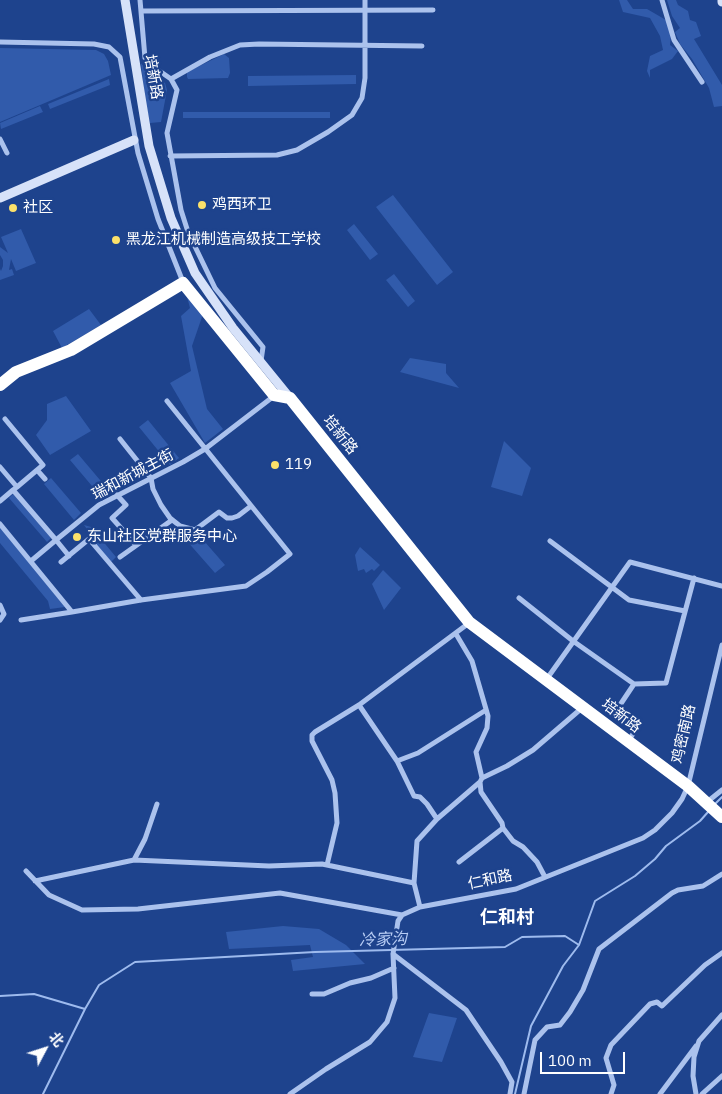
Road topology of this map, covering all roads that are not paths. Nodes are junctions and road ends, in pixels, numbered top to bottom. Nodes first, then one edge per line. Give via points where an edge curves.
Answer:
1 (125, 0) edge
2 (140, 0) edge
3 (365, 0) edge
4 (662, 0) edge
5 (365, 10) junction
6 (433, 10) dead end
7 (141, 11) junction
8 (0, 42) edge
9 (365, 44) junction
10 (422, 46) dead end
11 (171, 80) junction
12 (702, 82) dead end
13 (0, 139) edge
14 (134, 140) junction
15 (7, 153) dead end
16 (170, 156) junction
17 (0, 198) edge
18 (183, 282) junction
19 (261, 363) junction
20 (0, 385) edge
21 (274, 396) junction
22 (290, 398) junction
23 (166, 402) dead end
24 (5, 419) dead end
25 (120, 439) dead end
26 (205, 449) junction
27 (0, 467) edge
28 (37, 470) junction
29 (151, 478) junction
30 (45, 479) dead end
31 (15, 489) junction
32 (117, 495) junction
33 (0, 502) edge
34 (251, 506) junction
35 (172, 520) junction
36 (0, 524) edge
37 (56, 540) junction
38 (550, 541) dead end
39 (136, 545) junction
40 (69, 556) junction
41 (120, 557) dead end
42 (31, 561) junction
43 (61, 562) dead end
44 (694, 578) junction
45 (722, 586) edge
46 (611, 588) junction
47 (519, 598) dead end
48 (141, 600) junction
49 (0, 604) edge
50 (685, 611) junction
51 (72, 612) junction
52 (0, 620) edge
53 (21, 620) dead end
54 (469, 622) junction
55 (456, 634) junction
56 (573, 641) junction
57 (722, 645) edge
58 (546, 680) junction
59 (634, 684) junction
60 (360, 705) junction
61 (582, 708) junction
62 (486, 710) junction
63 (628, 742) junction
64 (397, 761) junction
65 (481, 780) junction
66 (688, 786) junction
67 (722, 790) edge
68 (706, 803) junction
69 (157, 804) dead end
70 (722, 817) edge
71 (437, 819) junction
72 (503, 828) junction
73 (134, 860) junction
74 (459, 862) dead end
75 (327, 865) junction
76 (26, 871) dead end
77 (722, 874) edge
78 (544, 877) junction
79 (35, 881) junction
80 (414, 883) junction
81 (420, 907) junction
82 (402, 915) junction
83 (394, 952) junction
84 (722, 953) edge
85 (394, 968) junction
86 (312, 994) dead end
87 (722, 1015) edge
88 (700, 1041) junction
89 (722, 1076) edge
90 (290, 1094) edge
91 (510, 1094) edge
92 (524, 1094) edge
93 (611, 1094) edge
94 (660, 1094) edge
95 (696, 1094) edge
96 (702, 1094) edge

1 - 19 main road, 培新路 via 149,146 171,218 195,273
2 - 7 street
3 - 5 street
4 - 12 street via 674,40
5 - 6 street
5 - 7 street
5 - 9 street
7 - 11 street via 145,58 148,64
8 - 14 street via 109,47 120,58
9 - 10 street
9 - 11 street via 240,45 210,57
9 - 16 street via 362,98 352,115 297,150 271,156
11 - 16 street via 177,90 167,133
13 - 15 street
14 - 17 main road
14 - 18 street via 158,219
16 - 19 street via 188,232 215,288 263,347
18 - 20 highway via 71,350 16,372
18 - 21 highway
19 - 22 main road, 培新路
21 - 22 highway
21 - 26 street, 瑞和新城主街
22 - 54 highway, 培新路
23 - 26 street
24 - 28 street via 43,465
25 - 29 street
26 - 29 street, 瑞和新城主街
26 - 34 street
27 - 31 street
28 - 30 street
28 - 31 street
29 - 32 street, 瑞和新城主街
29 - 35 street via 160,505
31 - 33 street
31 - 37 street
32 - 37 street, 瑞和新城主街 via 99,505
32 - 39 street via 126,505 112,518
34 - 35 street via 232,518 219,512 195,530
34 - 48 street via 290,554 246,586
35 - 39 street
36 - 42 street
37 - 40 street
37 - 42 street, 瑞和新城主街
38 - 46 street
39 - 41 street
40 - 43 street
40 - 48 street via 89,539
42 - 51 street
44 - 45 street
44 - 46 street via 630,562
44 - 50 street
46 - 50 street via 629,600
46 - 56 street
47 - 56 street
48 - 51 street
49 - 52 street via 4,614
50 - 59 street via 666,683
51 - 53 street
54 - 55 street
54 - 58 highway, 培新路
55 - 60 street
55 - 62 street via 472,661
56 - 58 street
56 - 59 street
57 - 66 street, 鸡密南路
58 - 61 highway, 培新路
59 - 63 street via 616,711 638,726
60 - 64 street
60 - 75 street via 312,735 335,793 337,822
61 - 63 highway, 培新路
61 - 65 street via 533,750
62 - 64 street via 418,753
62 - 65 street via 487,728 476,752
63 - 66 highway, 培新路
64 - 71 street via 414,796 420,797
65 - 71 street
65 - 72 street via 481,792
66 - 68 highway, 鸡密南路
66 - 78 street, 仁和路 via 672,813 656,830 634,842
67 - 68 street
68 - 70 highway, 鸡密南路
69 - 73 street
71 - 80 street via 417,841
72 - 74 street
72 - 78 street via 536,862
73 - 75 street via 269,866
73 - 79 street
75 - 80 street
76 - 79 street
77 - 92 street via 703,886 672,893 599,949 583,990 570,1012 560,1025 547,1027 536,1040
78 - 81 street, 仁和路 via 516,889
79 - 82 street via 48,895 82,910 138,909 280,893
80 - 81 street
81 - 82 street, 仁和路
82 - 83 street via 398,921
83 - 85 street
83 - 91 street via 466,1010 512,1082
84 - 93 street via 662,1006 657,1002 650,1004 611,1045 606,1058 614,1085
85 - 86 street via 324,994
85 - 90 street via 395,998 387,1022 370,1042
87 - 88 street
88 - 94 street
88 - 95 street via 694,1058
89 - 96 street

